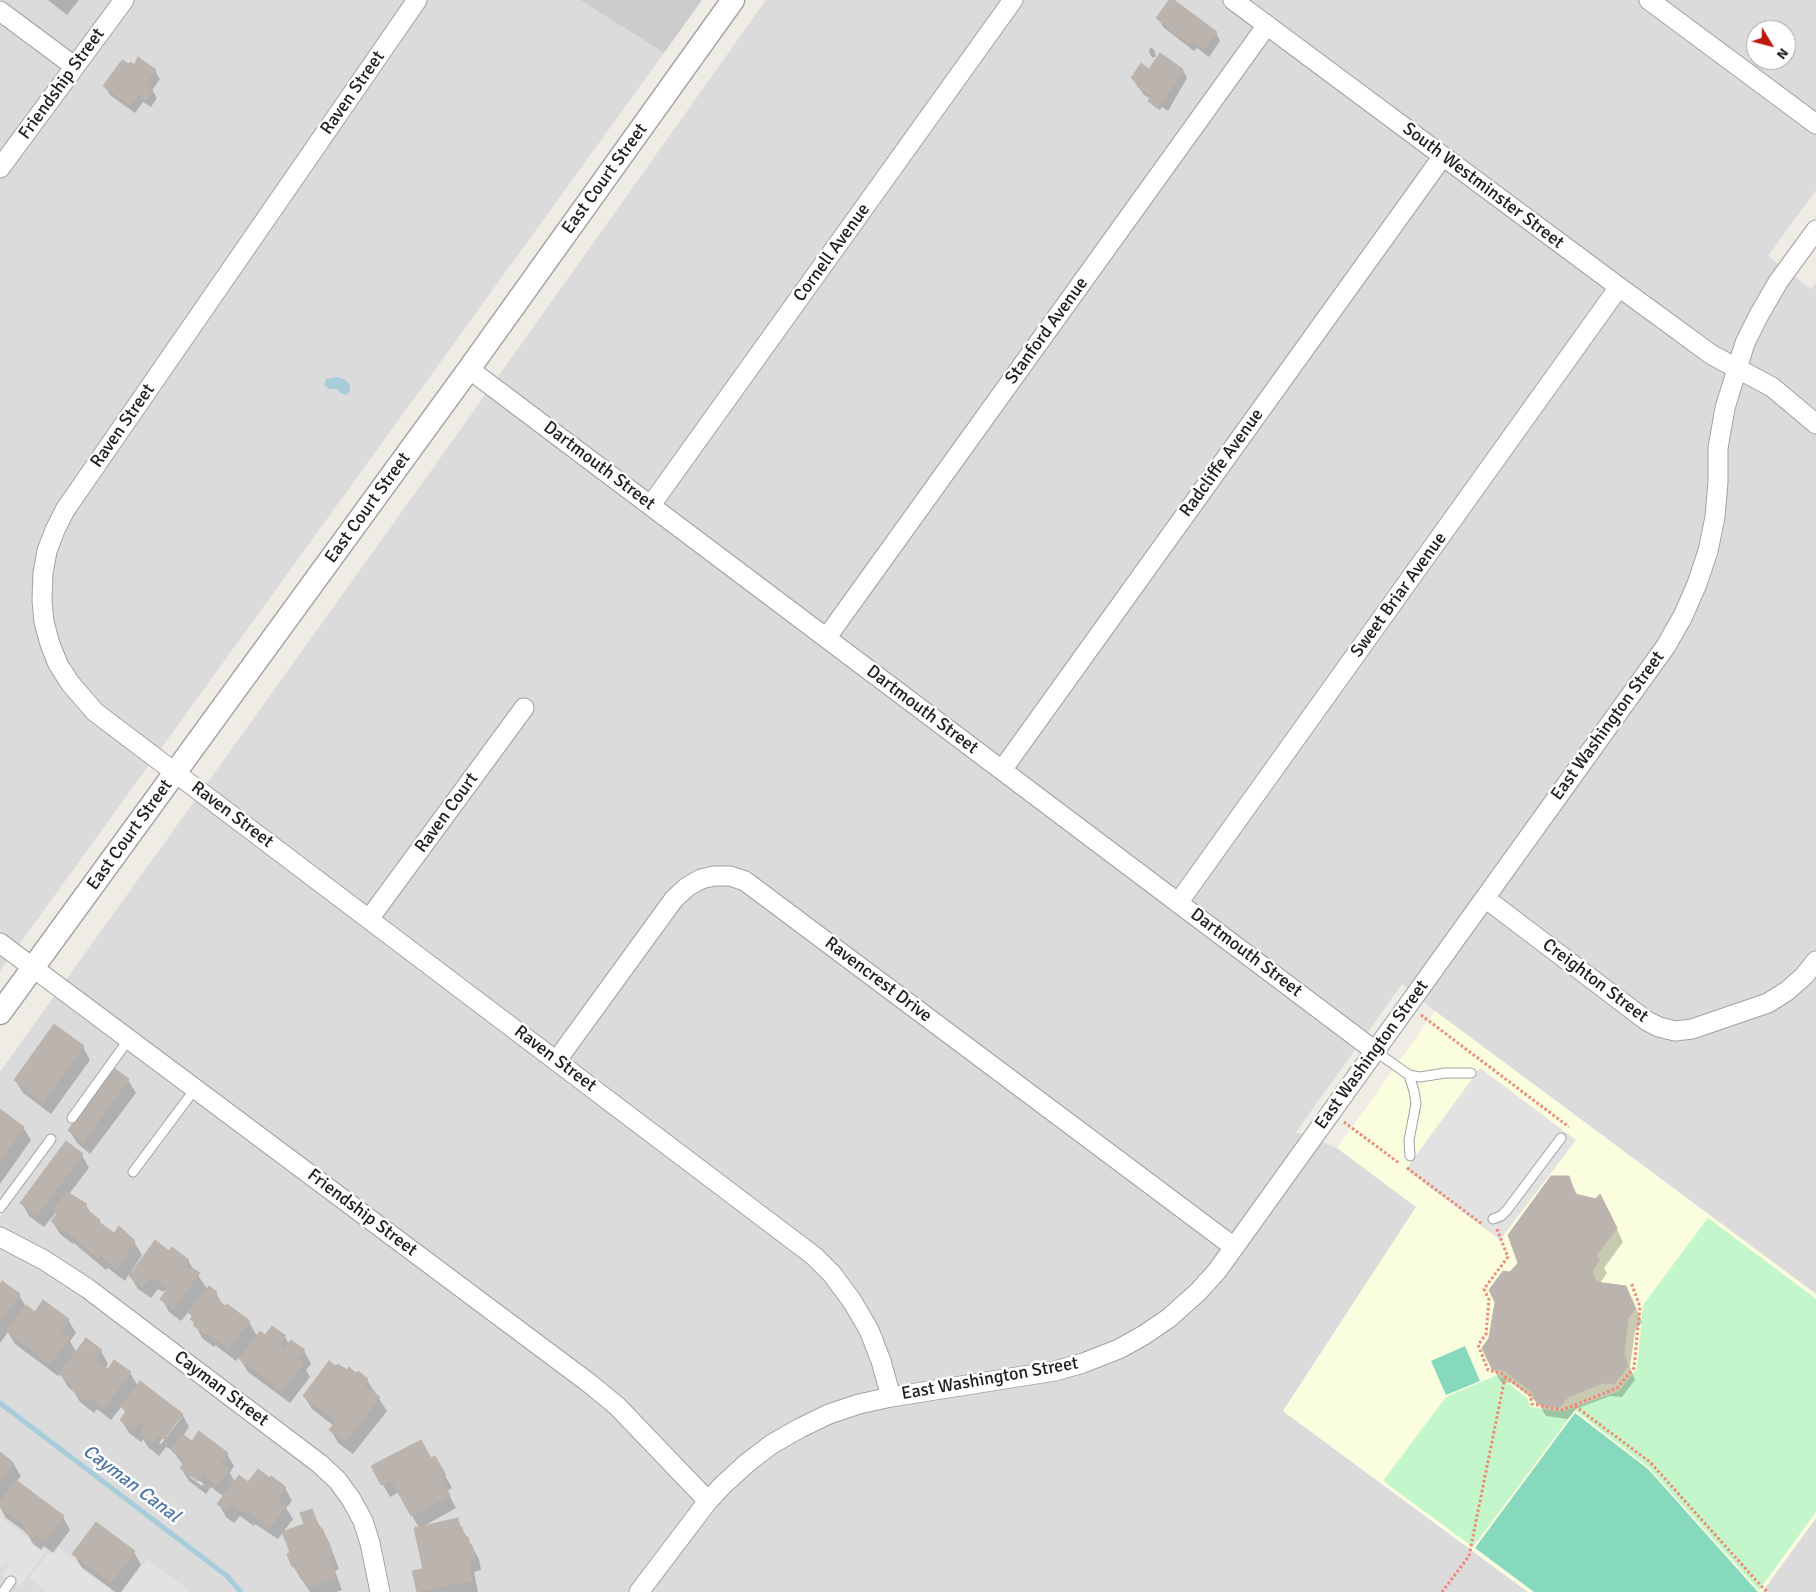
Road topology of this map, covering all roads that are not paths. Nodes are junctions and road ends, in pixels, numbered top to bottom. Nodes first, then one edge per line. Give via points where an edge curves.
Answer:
1 (124, 0) edge
2 (417, 0) edge
3 (733, 0) edge
4 (1013, 0) edge
5 (1233, 0) edge
6 (1649, 0) edge
7 (0, 11) edge
8 (1267, 25) junction
9 (74, 66) junction
10 (1816, 124) edge
11 (1443, 156) junction
12 (0, 168) edge
13 (1816, 230) edge
14 (1619, 288) junction
15 (1736, 367) junction
16 (470, 368) junction
17 (1816, 424) edge
18 (651, 505) junction
19 (826, 637) junction
20 (524, 708) dead end
21 (1002, 770) junction
22 (175, 773) junction
23 (1485, 898) junction
24 (1178, 902) junction
25 (369, 919) junction
26 (0, 943) edge
27 (1816, 961) edge
28 (33, 968) junction
29 (0, 1013) edge
30 (129, 1039) junction
31 (1375, 1051) junction
32 (556, 1060) junction
33 (1471, 1073) dead end
34 (1409, 1076) junction
35 (195, 1089) junction
36 (72, 1118) dead end
37 (1561, 1138) road end
38 (52, 1139) dead end
39 (1410, 1156) dead end
40 (132, 1172) dead end
41 (0, 1208) edge
42 (1493, 1219) road end
43 (0, 1237) edge
44 (1234, 1247) junction
45 (890, 1397) junction
46 (708, 1500) junction
47 (11, 1582) dead end
48 (3, 1592) edge
49 (380, 1592) edge
50 (640, 1592) edge

1 - 9 street, Friendship Street
2 - 22 street, Raven Street via 65,510 47,551 43,573 44,622 58,664 95,712
3 - 16 street, East Court Street
4 - 18 street, Cornell Avenue
5 - 8 street, South Westminster Street
6 - 10 street
7 - 9 street
8 - 11 street, South Westminster Street
8 - 19 street, Stanford Avenue
9 - 12 street, Friendship Street
11 - 14 street, South Westminster Street
11 - 21 street, Radcliffe Avenue
13 - 15 street, East Washington Street via 1759,314
14 - 15 street, South Westminster Street via 1712,355
14 - 24 street, Sweet Briar Avenue
15 - 17 street, South Westminster Street via 1772,387
15 - 23 street, East Washington Street via 1718,448 1717,500 1708,551 1683,616 1666,646
16 - 18 street, Dartmouth Street
16 - 22 street, East Court Street
18 - 19 street, Dartmouth Street
19 - 21 street, Dartmouth Street
20 - 25 street, Raven Court
21 - 24 street, Dartmouth Street
22 - 25 street, Raven Street
22 - 28 street, East Court Street
23 - 27 street, Creighton Street via 1647,1021 1675,1031 1692,1029 1768,1002 1787,991
23 - 31 street, East Washington Street
24 - 31 street, Dartmouth Street
25 - 32 street, Raven Street
26 - 28 street, Friendship Street
28 - 29 street, East Court Street
28 - 30 street, Friendship Street
30 - 35 street, Friendship Street
30 - 36 lane
31 - 34 lane
31 - 44 street, East Washington Street
32 - 44 street, Ravencrest Drive via 674,899 701,879 730,876 745,881
32 - 45 street, Raven Street via 814,1256 832,1274 869,1330
33 - 34 lane
34 - 39 lane via 1416,1104 1409,1140
35 - 40 lane
35 - 46 street, Friendship Street via 589,1383 617,1406
37 - 42 lane via 1507,1210
38 - 41 lane
43 - 49 street, Cayman Street via 87,1288 320,1464 338,1481 363,1521
44 - 45 street, East Washington Street via 1198,1292 1169,1318 1119,1349 1055,1371
45 - 46 street, East Washington Street via 829,1414 800,1428 746,1463
46 - 50 street, East Washington Street
47 - 48 lane

